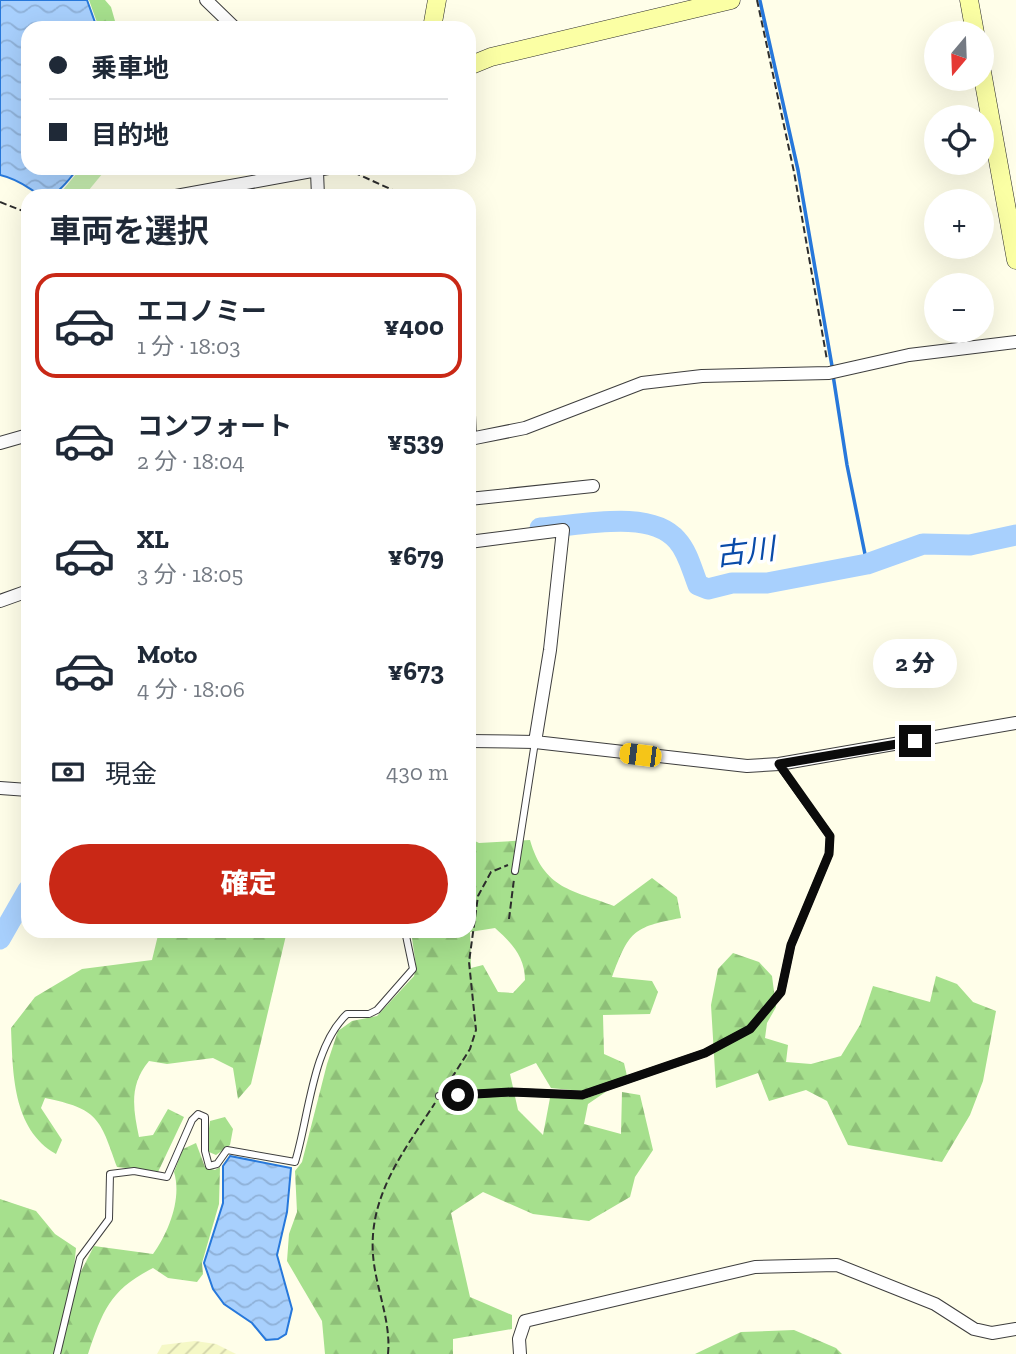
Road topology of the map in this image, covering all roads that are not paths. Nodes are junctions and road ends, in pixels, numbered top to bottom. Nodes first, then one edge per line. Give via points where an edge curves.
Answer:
1 (206, 0) edge
2 (437, 0) edge
3 (732, 0) edge
4 (969, 0) edge
5 (228, 21) edge
6 (433, 21) edge
7 (973, 21) edge
8 (476, 63) edge
9 (985, 91) edge
10 (295, 175) edge
11 (216, 189) edge
12 (1016, 260) edge
13 (1016, 342) edge
14 (21, 437) edge
15 (476, 438) edge
16 (0, 443) edge
17 (593, 486) dead end
18 (476, 498) edge
19 (476, 541) edge
20 (21, 594) edge
21 (0, 601) edge
22 (1016, 723) edge
23 (476, 741) edge
24 (535, 742) junction
25 (779, 764) junction
26 (0, 788) edge
27 (21, 790) edge
28 (516, 868) road end
29 (406, 938) edge
30 (439, 1096) road end
31 (1016, 1329) edge
32 (57, 1354) edge
33 (520, 1354) edge

1 - 5 street
2 - 6 street
3 - 8 street
4 - 7 street
9 - 12 street
10 - 11 street
13 - 15 street via 909,355 830,373 702,376 642,383 525,428
14 - 16 street
17 - 18 street
19 - 24 street via 563,530
20 - 21 street
22 - 25 street
23 - 24 street
24 - 25 street via 720,765
24 - 28 lane
25 - 30 lane via 830,836 829,854 791,945 781,992 750,1029 705,1053 582,1095
26 - 27 street
29 - 32 lane via 413,970 377,1010 347,1014 336,1024 320,1061 295,1161 227,1150 217,1164 209,1166 205,1118 198,1114 167,1177 134,1171 110,1174 109,1219 80,1258
31 - 33 street via 992,1333 974,1329 935,1304 837,1265 789,1265 755,1267 525,1321

